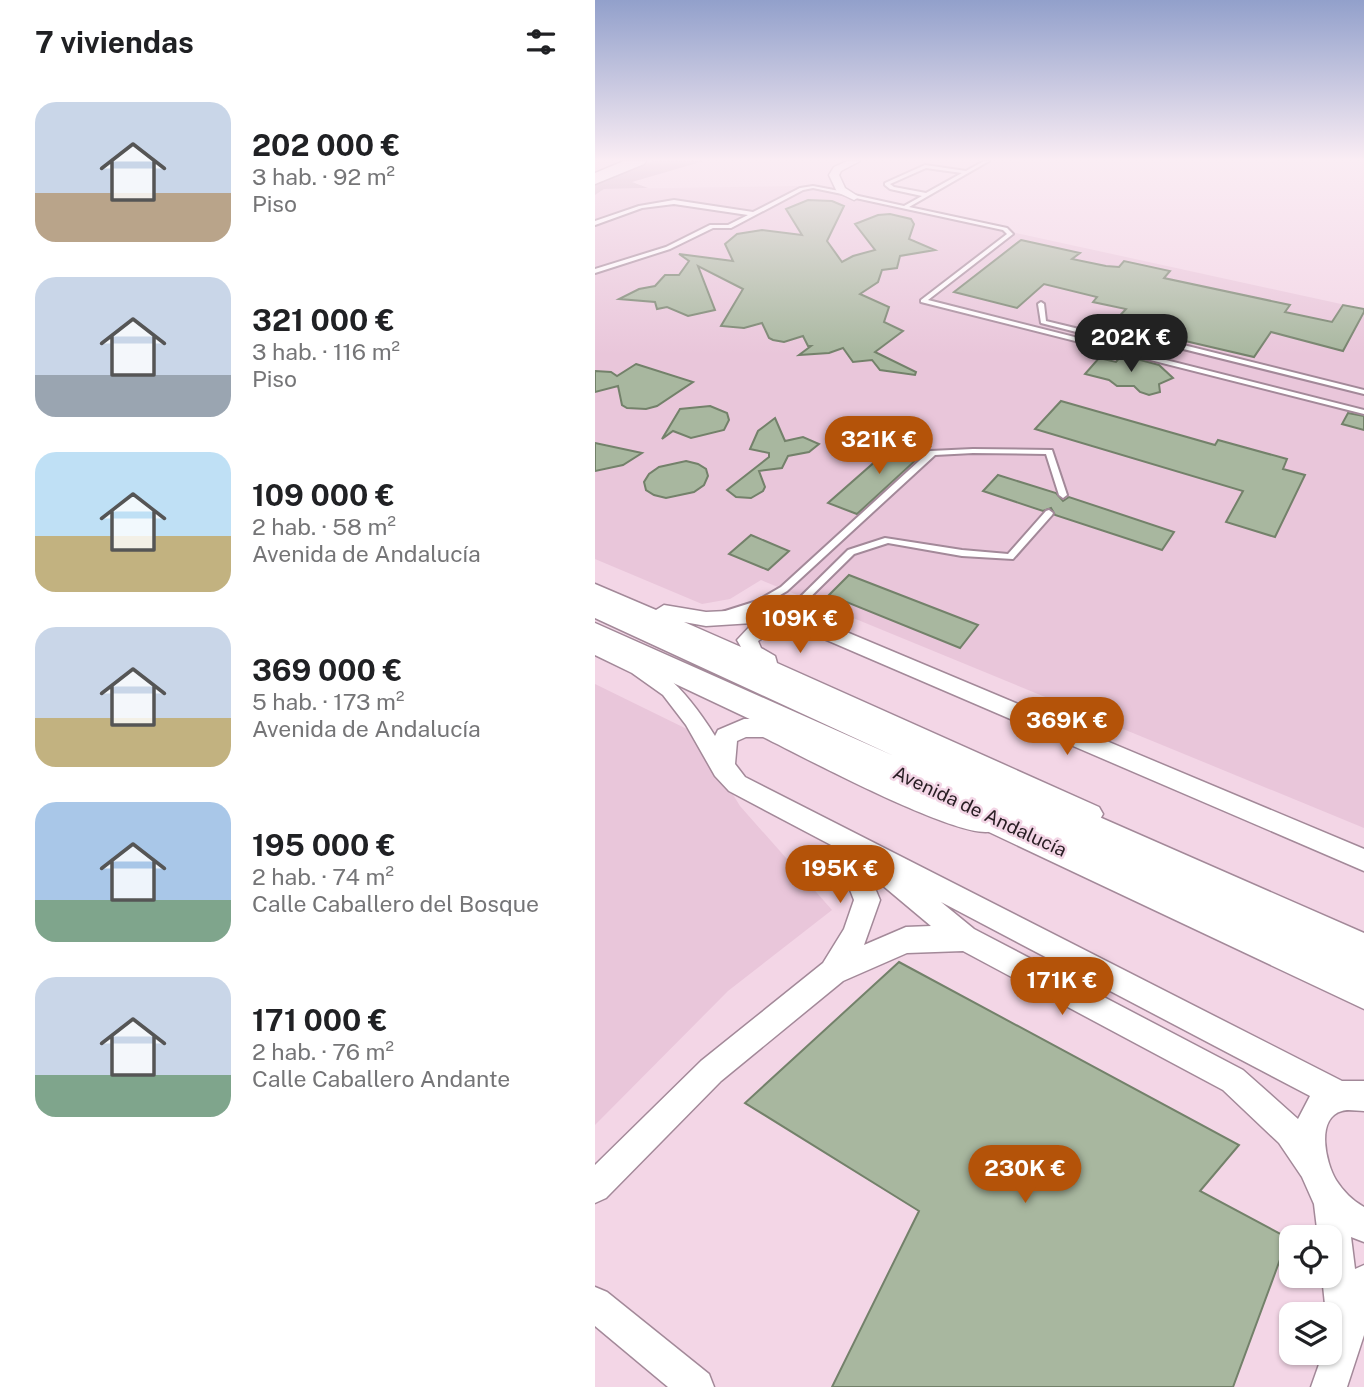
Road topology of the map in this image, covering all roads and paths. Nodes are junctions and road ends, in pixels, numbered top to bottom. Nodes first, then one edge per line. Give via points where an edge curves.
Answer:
1 (731, 226) edge
2 (989, 226) edge
3 (595, 271) edge
4 (1041, 304) dead end
5 (1364, 392) edge
6 (1364, 412) edge
7 (1063, 495) dead end
8 (1049, 513) dead end
9 (595, 590) edge
10 (595, 606) edge
11 (631, 607) junction
12 (787, 615) junction
13 (706, 619) junction
14 (595, 639) edge
15 (607, 645) edge
16 (595, 646) edge
17 (829, 695) junction
18 (723, 769) junction
19 (843, 839) junction
20 (1048, 842) junction
21 (1364, 860) edge
22 (965, 938) junction
23 (1364, 952) edge
24 (833, 972) junction
25 (1364, 988) edge
26 (1353, 1096) edge
27 (1311, 1165) junction
28 (595, 1186) edge
29 (1330, 1200) junction
30 (1364, 1226) edge
31 (1364, 1282) edge
32 (595, 1304) edge
33 (1346, 1333) junction
34 (696, 1387) edge
35 (1329, 1387) edge

1 - 3 lane via 712,226 657,252
2 - 6 lane via 1010,234 923,301
4 - 5 lane via 1043,323 1108,338 1127,333
7 - 13 lane via 1049,452 933,453 784,589 760,603
8 - 12 lane via 1010,557 962,554 888,540 851,552
9 - 11 street
10 - 23 main road, Avenida de Andalucía
11 - 13 street
11 - 17 street
12 - 13 street
12 - 17 street via 747,640 754,653
12 - 21 street
14 - 15 street
15 - 16 street
15 - 18 street via 677,696
15 - 20 main road, Avenida de Andalucía
17 - 23 street via 1135,834
18 - 19 street via 737,784
18 - 20 street via 726,736 744,728 765,728 950,815
19 - 22 street
19 - 24 street via 867,900 855,936
19 - 26 street
20 - 25 main road, Avenida de Andalucía
22 - 24 street via 906,940
22 - 27 street via 1233,1080 1290,1132
24 - 28 street via 711,1071
26 - 27 street via 1324,1104 1313,1120 1308,1141
27 - 29 street
29 - 30 street via 1353,1222
29 - 33 street
31 - 33 street
32 - 34 street
33 - 35 street

